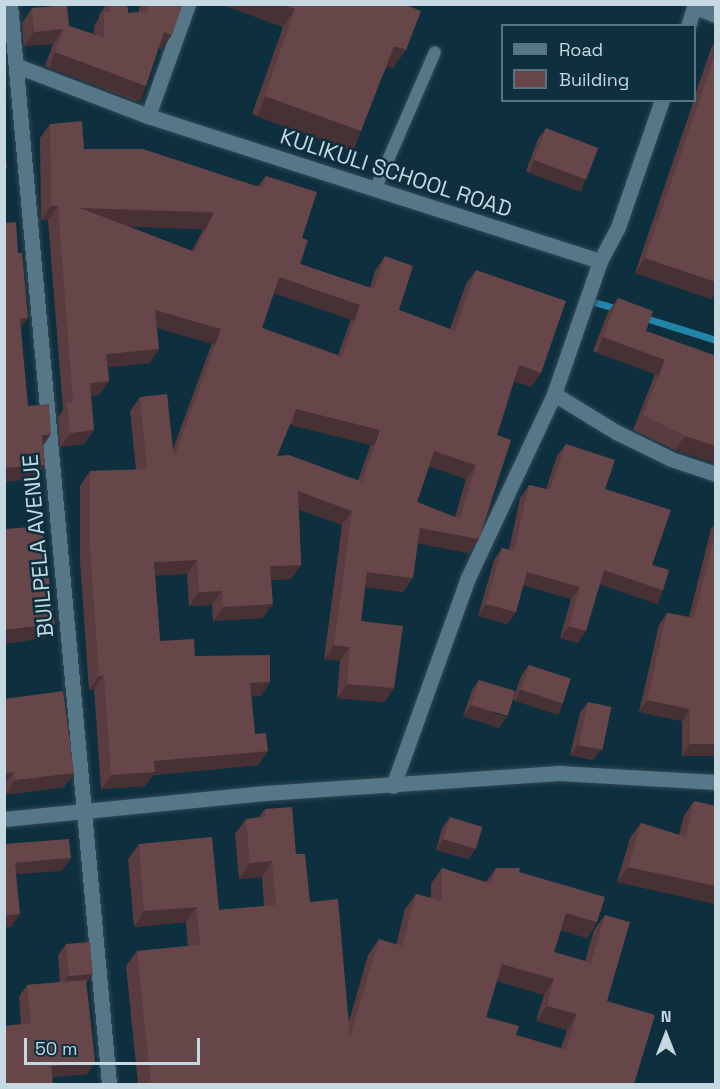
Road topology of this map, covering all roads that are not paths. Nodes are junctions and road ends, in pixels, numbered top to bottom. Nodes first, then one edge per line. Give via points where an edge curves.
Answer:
1 (10, 4) edge
2 (188, 4) edge
3 (695, 6) edge
4 (716, 15) edge
5 (689, 24) edge
6 (435, 52) dead end
7 (11, 66) edge
8 (661, 102) edge
9 (148, 116) junction
10 (375, 190) junction
11 (600, 261) junction
12 (554, 394) junction
13 (716, 474) edge
14 (716, 782) edge
15 (393, 786) junction
16 (85, 812) junction
17 (4, 819) edge
18 (109, 1084) edge

1 - 7 street, BUILPELA AVENUE
2 - 9 street
3 - 4 street
3 - 5 street
6 - 10 lane
7 - 9 street, KULIKULI SCHOOL ROAD
7 - 16 street, BUILPELA AVENUE
8 - 11 street via 618,227
9 - 10 street, KULIKULI SCHOOL ROAD
10 - 11 street, KULIKULI SCHOOL ROAD
11 - 12 street
12 - 13 street via 634,441
12 - 15 street via 471,570
14 - 15 street via 559,773
15 - 16 street via 265,793
16 - 17 street
16 - 18 street, BUILPELA AVENUE

